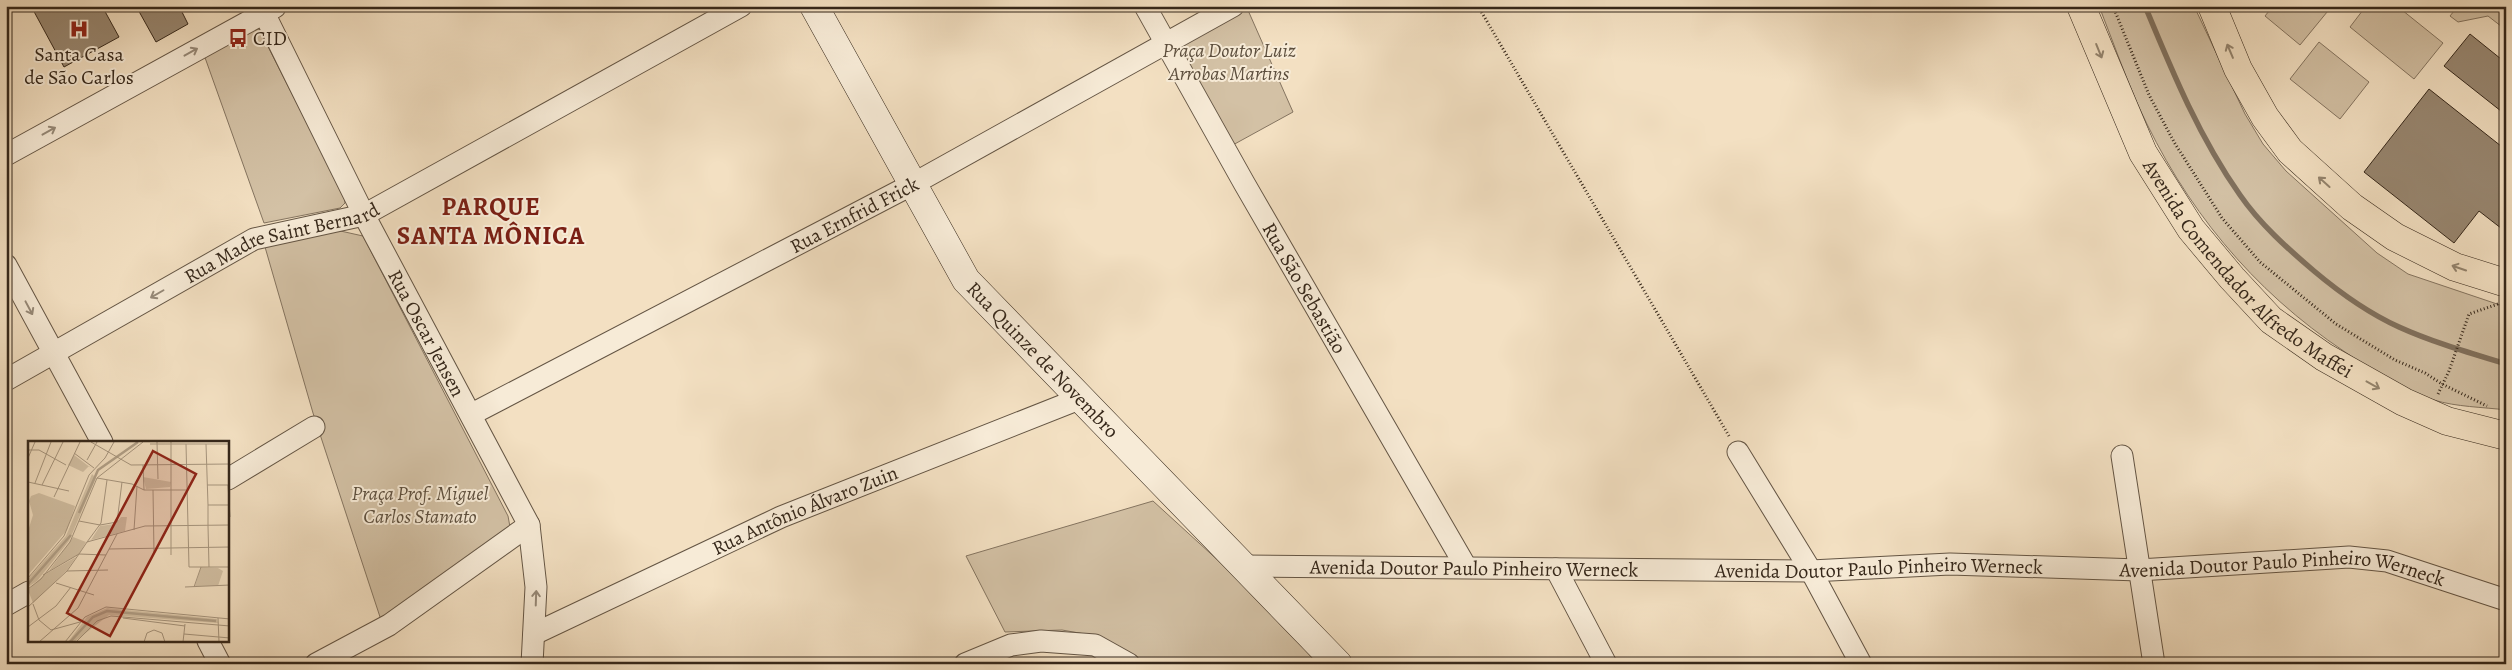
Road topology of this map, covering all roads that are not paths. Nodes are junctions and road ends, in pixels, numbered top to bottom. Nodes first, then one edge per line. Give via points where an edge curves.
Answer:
1 (741, 6) edge
2 (814, 6) edge
3 (1145, 6) edge
4 (1233, 6) edge
5 (2081, 6) edge
6 (2212, 6) edge
7 (270, 10) edge
8 (1167, 45) junction
9 (6, 155) edge
10 (913, 184) junction
11 (364, 215) junction
12 (6, 265) edge
13 (2506, 284) edge
14 (55, 353) junction
15 (6, 380) edge
16 (1079, 399) junction
17 (472, 414) junction
18 (314, 427) dead end
19 (2506, 436) edge
20 (101, 441) edge
21 (1738, 452) road end
22 (2122, 456) dead end
23 (229, 478) edge
24 (530, 525) junction
25 (1244, 566) junction
26 (1466, 567) junction
27 (1556, 569) junction
28 (2139, 570) junction
29 (1811, 572) junction
30 (28, 593) edge
31 (2506, 600) edge
32 (6, 604) edge
33 (534, 634) junction
34 (209, 642) edge
35 (220, 664) edge
36 (316, 664) edge
37 (532, 664) edge
38 (965, 664) edge
39 (1129, 664) edge
40 (1338, 664) edge
41 (1606, 664) edge
42 (1861, 664) edge
43 (2154, 664) edge

1 - 11 street, Rua Madre Saint Bernard
2 - 10 main road, Rua Quinze de Novembro
3 - 8 street, Rua São Sebastião
4 - 8 street, Rua Ernfrid Frick
5 -> 19 main road, Avenida Comendador Alfredo Maffei via 2143,153 2191,229 2271,320 2324,357 2404,402 2446,421
13 -> 6 main road via 2455,267 2395,237 2352,207 2290,151 2265,117 2238,69
9 -> 7 street
7 - 11 street, Rua Oscar Jensen
8 - 10 street, Rua Ernfrid Frick
8 - 26 street, Rua São Sebastião
10 - 16 main road, Rua Quinze de Novembro via 966,280
10 - 17 street, Rua Ernfrid Frick
11 -> 14 street, Rua Madre Saint Bernard via 254,239
11 - 17 street, Rua Oscar Jensen
12 -> 14 street
14 - 15 street, Rua Madre Saint Bernard
14 - 20 street
16 - 25 main road, Rua Quinze de Novembro
16 - 33 street, Rua Antônio Álvaro Zuin via 781,517
17 - 24 street, Rua Oscar Jensen
18 - 23 street
21 - 29 street
22 - 28 street
33 -> 24 street, Rua Oscar Jensen via 536,587
24 - 36 street via 389,625
25 - 26 street, Avenida Doutor Paulo Pinheiro Werneck
25 - 40 main road, Rua Quinze de Novembro
26 - 27 street, Avenida Doutor Paulo Pinheiro Werneck
27 - 29 street, Avenida Doutor Paulo Pinheiro Werneck
27 - 41 street
28 - 29 street, Avenida Doutor Paulo Pinheiro Werneck via 1950,564
28 - 31 street, Avenida Doutor Paulo Pinheiro Werneck via 2349,557 2386,561
28 - 43 street
29 - 42 street
30 - 32 street
33 - 37 street, Rua Oscar Jensen
34 - 35 street
38 - 39 street via 1011,645 1041,641 1095,645

